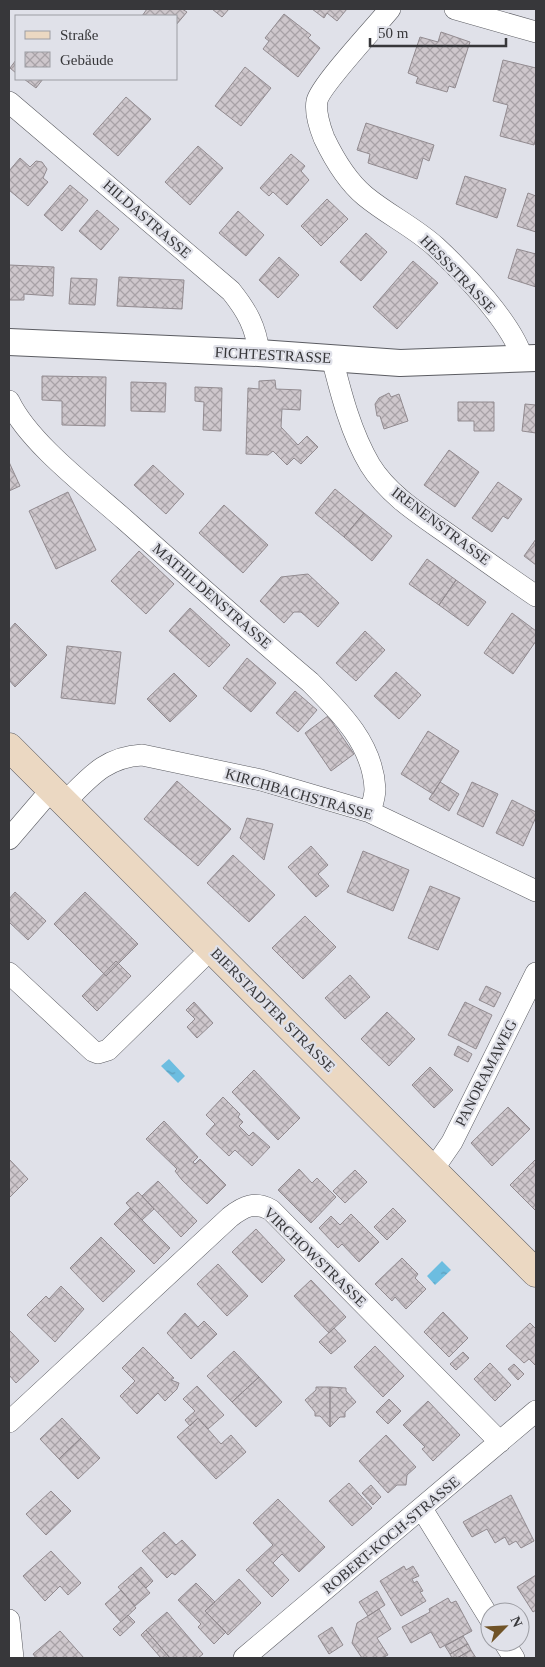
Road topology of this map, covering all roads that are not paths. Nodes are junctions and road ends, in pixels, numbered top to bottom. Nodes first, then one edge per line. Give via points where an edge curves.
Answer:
1 (390, 9) edge
2 (455, 9) edge
3 (536, 32) edge
4 (9, 102) edge
5 (9, 342) edge
6 (259, 353) junction
7 (332, 358) junction
8 (530, 359) edge
9 (9, 401) edge
10 (536, 596) edge
11 (9, 748) edge
12 (57, 796) junction
13 (370, 812) junction
14 (9, 839) edge
15 (536, 891) edge
16 (211, 949) junction
17 (9, 973) edge
18 (536, 973) edge
19 (432, 1171) junction
20 (536, 1273) edge
21 (536, 1411) edge
22 (9, 1422) edge
23 (500, 1442) junction
24 (422, 1509) junction
25 (480, 1603) edge
26 (9, 1620) edge
27 (247, 1657) edge
28 (13, 1658) edge

1 - 8 street, HESSSTRASSE via 328,82 317,101 320,128 332,155 364,196 409,224 436,247 478,291
2 - 3 street
4 - 6 street, HILDASTRASSE via 231,291 248,312
5 - 6 street, FICHTESTRASSE
6 - 7 street, FICHTESTRASSE
7 - 8 street, FICHTESTRASSE via 400,363
7 - 10 street, IRENENSTRASSE via 361,447 382,481 426,519
9 - 13 street, MATHILDENSTRASSE via 14,412 39,441 80,480 345,716 366,750 375,790
11 - 12 main road, BIERSTADTER STRASSE
12 - 13 street, KIRCHBACHSTRASSE via 105,765 128,756 142,755 261,780
12 - 14 street, KIRCHBACHSTRASSE
12 - 16 main road, BIERSTADTER STRASSE
13 - 15 street, KIRCHBACHSTRASSE
16 - 17 street via 108,1050 98,1053
16 - 19 main road, BIERSTADTER STRASSE
18 - 19 street, PANORAMAWEG via 452,1142
19 - 20 main road, BIERSTADTER STRASSE
21 - 23 street, ROBERT-KOCH-STRASSE
22 - 23 street, VIRCHOWSTRASSE via 230,1217 250,1205 262,1205 271,1210
23 - 24 street, ROBERT-KOCH-STRASSE
24 - 25 street
24 - 27 street, ROBERT-KOCH-STRASSE
26 - 28 street

